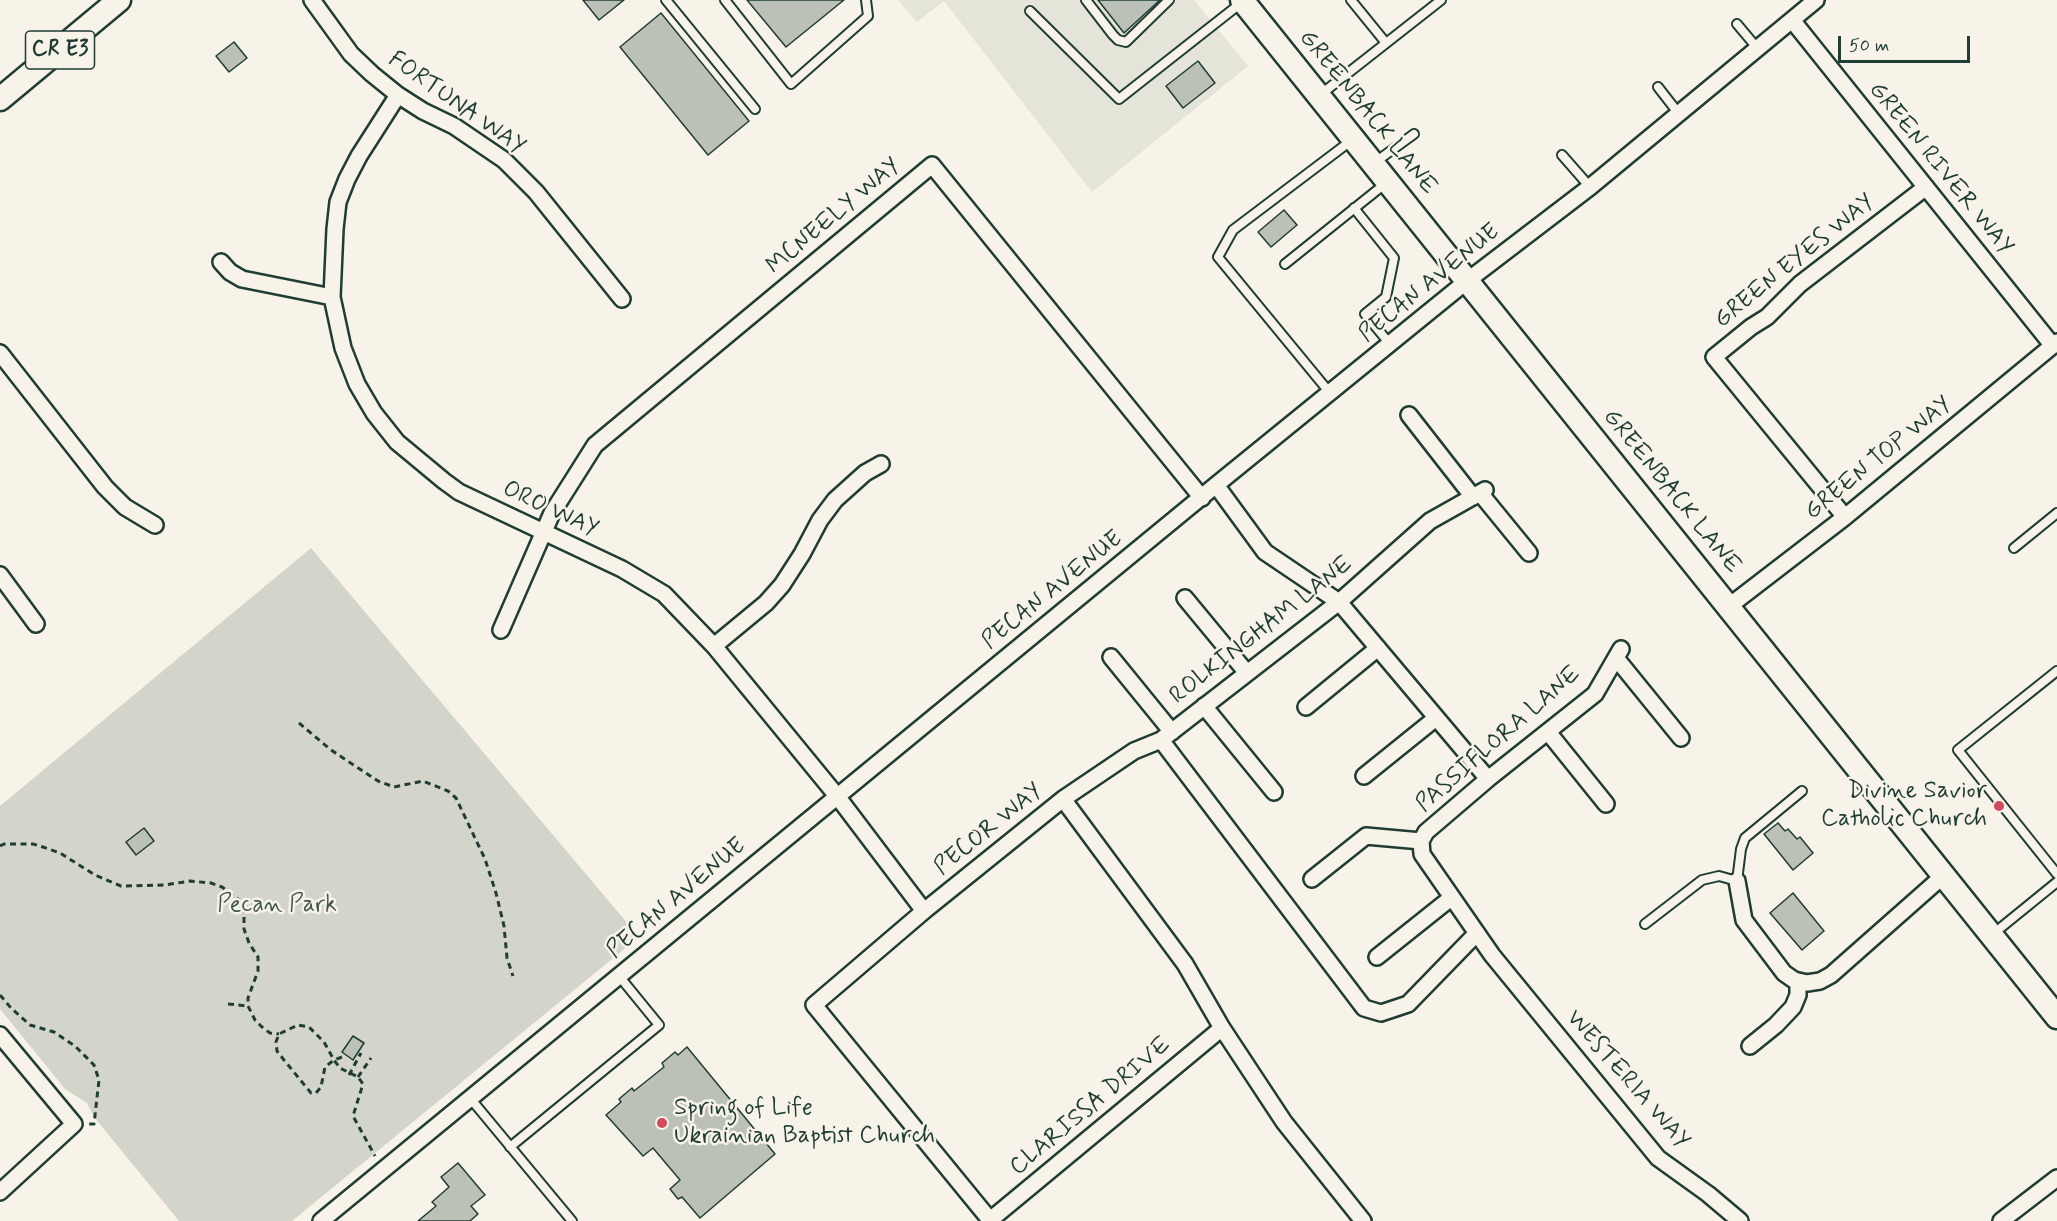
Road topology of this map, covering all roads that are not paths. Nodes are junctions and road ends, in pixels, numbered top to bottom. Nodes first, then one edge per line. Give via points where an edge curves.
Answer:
1 (119, 0) edge
2 (312, 0) edge
3 (666, 0) edge
4 (725, 0) edge
5 (866, 0) edge
6 (1086, 0) edge
7 (1169, 0) edge
8 (1351, 0) edge
9 (1441, 0) edge
10 (1816, 0) edge
11 (1241, 1) edge
12 (1030, 11) dead end
13 (1792, 20) junction
14 (1737, 24) dead end
15 (1386, 43) junction
16 (1758, 49) junction
17 (1658, 87) dead end
18 (398, 95) junction
19 (1318, 96) junction
20 (0, 99) edge
21 (755, 109) dead end
22 (1679, 114) junction
23 (1414, 134) dead end
24 (1353, 139) junction
25 (1562, 155) dead end
26 (1373, 164) junction
27 (1387, 182) junction
28 (1590, 187) junction
29 (1926, 187) junction
30 (1354, 208) junction
31 (221, 262) dead end
32 (1285, 264) dead end
33 (1467, 281) junction
34 (332, 297) junction
35 (622, 299) dead end
36 (2055, 344) edge
37 (1390, 345) junction
38 (0, 353) edge
39 (1330, 393) junction
40 (1409, 415) dead end
41 (881, 464) dead end
42 (1216, 485) junction
43 (1479, 494) junction
44 (1202, 498) junction
45 (2057, 513) edge
46 (1845, 517) junction
47 (155, 525) dead end
48 (545, 533) junction
49 (2014, 548) dead end
50 (1529, 553) dead end
51 (0, 575) edge
52 (1185, 598) dead end
53 (1339, 602) junction
54 (1728, 607) junction
55 (36, 624) dead end
56 (501, 630) dead end
57 (714, 645) junction
58 (1378, 648) junction
59 (1111, 657) dead end
60 (2057, 671) edge
61 (1247, 673) junction
62 (1204, 706) junction
63 (1306, 707) dead end
64 (1436, 718) junction
65 (1548, 732) junction
66 (1166, 736) junction
67 (1681, 738) dead end
68 (1364, 776) dead end
69 (1488, 779) junction
70 (1802, 791) dead end
71 (1274, 792) dead end
72 (837, 796) junction
73 (1063, 799) junction
74 (1606, 804) dead end
75 (1421, 841) junction
76 (2057, 874) edge
77 (1943, 876) junction
78 (1312, 879) dead end
79 (1737, 881) junction
80 (2057, 882) edge
81 (1451, 898) junction
82 (924, 911) junction
83 (1645, 924) dead end
84 (1477, 933) junction
85 (1991, 935) junction
86 (1492, 955) joint
87 (1377, 957) dead end
88 (619, 976) junction
89 (1798, 982) junction
90 (2057, 1017) edge
91 (1222, 1028) junction
92 (0, 1035) edge
93 (1750, 1046) dead end
94 (470, 1098) junction
95 (510, 1147) junction
96 (2057, 1178) edge
97 (0, 1192) edge
98 (321, 1221) edge
99 (572, 1221) edge
100 (989, 1221) edge
101 (1363, 1221) edge
102 (1740, 1221) edge
103 (2001, 1221) edge

1 - 20 main road, CR E3
2 - 18 street, FORTUNA WAY via 351,54
3 - 21 lane
4 - 5 lane via 791,84 868,16
6 - 7 lane via 1113,35 1126,42
8 - 15 lane
9 - 15 lane
10 - 13 street, PECAN AVENUE
11 - 12 lane via 1119,99
11 - 19 main road, GREENBACK LANE
13 - 16 street, PECAN AVENUE
13 - 29 street, GREEN RIVER WAY
14 - 16 lane
15 - 19 lane
16 - 22 street, PECAN AVENUE
17 - 22 lane
18 - 34 street, ORO WAY via 359,156 338,202
18 - 35 street, FORTUNA WAY via 504,160 537,192
19 - 24 main road, GREENBACK LANE
22 - 28 street, PECAN AVENUE
23 - 26 lane
24 - 26 main road, GREENBACK LANE
24 - 39 lane via 1233,230 1218,257
25 - 28 lane
26 - 27 main road, GREENBACK LANE
27 - 30 lane
27 - 33 main road, GREENBACK LANE
28 - 33 street, PECAN AVENUE
29 - 36 street, GREEN RIVER WAY
29 - 46 street, GREEN EYES WAY via 1800,284 1767,317 1714,357
30 - 32 lane
30 - 37 lane via 1394,258 1386,297 1365,314
31 - 34 street via 242,279
33 - 37 street, PECAN AVENUE
33 - 54 main road, GREENBACK LANE
34 - 48 street, ORO WAY via 343,348 357,384 397,442 459,492
36 - 46 street, GREEN TOP WAY
37 - 39 street, PECAN AVENUE
38 - 47 street via 105,488 124,507
39 - 42 street, PECAN AVENUE
40 - 43 street
41 - 57 street via 865,472 839,495 782,585
42 - 44 street, PECAN AVENUE
42 - 53 street via 1265,552
43 - 50 street
43 - 53 street, ROLKINGHAM LANE via 1430,521
44 - 48 street, MCNEELY WAY via 932,165 603,436 552,513
44 - 72 street, PECAN AVENUE
45 - 49 lane
46 - 54 street, GREEN TOP WAY
48 - 56 street, MCNEELY WAY
48 - 57 street, ORO WAY via 622,569 664,594
51 - 55 street
52 - 61 street
53 - 58 street
53 - 61 street, ROLKINGHAM LANE
54 - 77 main road, GREENBACK LANE
57 - 72 street, ORO WAY
58 - 63 street
58 - 64 street
59 - 66 street
60 - 76 lane via 1958,750
61 - 62 street, ROLKINGHAM LANE
62 - 66 street, ROLKINGHAM LANE
62 - 71 street
64 - 68 street
64 - 69 street
65 - 67 street, PASSIFLORA LANE via 1595,694 1618,654
65 - 69 street, PASSIFLORA LANE
65 - 74 street
66 - 73 street, ROLKINGHAM LANE via 1134,751
66 - 84 street via 1364,1008 1381,1013 1408,1004
69 - 75 street, PASSIFLORA LANE via 1426,832
70 - 79 lane via 1745,838
72 - 82 street, ORO WAY
72 - 88 street, PECAN AVENUE
73 - 82 street, PECOR WAY
73 - 91 street, PECOR WAY via 1185,964
75 - 78 street via 1366,836
75 - 81 street, PASSIFLORA LANE via 1425,860
77 - 85 main road, GREENBACK LANE
77 - 89 street via 1831,975 1814,983
79 - 83 lane via 1719,876 1702,880
79 - 89 street via 1744,920 1784,973
80 - 85 lane
81 - 84 street, PASSIFLORA LANE
81 - 87 street
82 - 100 street, PECOR WAY via 814,1005
84 - 86 street, PASSIFLORA LANE
85 - 90 main road, GREENBACK LANE
86 - 102 street, WESTERIA WAY via 1658,1158
88 - 94 street, PECAN AVENUE
88 - 95 lane via 659,1025
89 - 93 street via 1796,1003
91 - 100 street, CLARISSA DRIVE
91 - 101 street, PECOR WAY via 1284,1122
92 - 97 street via 74,1124
94 - 95 lane
94 - 98 street, PECAN AVENUE
95 - 99 lane
96 - 103 street

